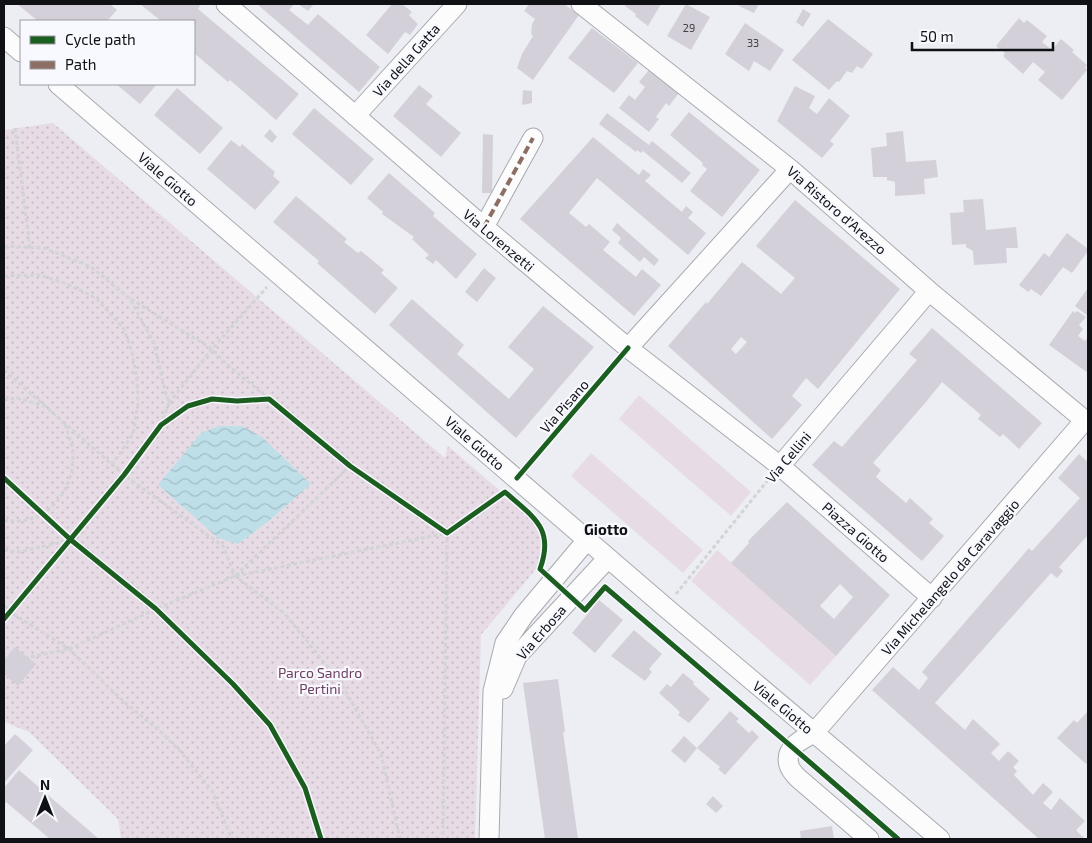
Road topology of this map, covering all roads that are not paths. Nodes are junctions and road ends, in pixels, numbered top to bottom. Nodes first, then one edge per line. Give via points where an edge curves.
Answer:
1 (226, 4) edge
2 (457, 4) edge
3 (581, 4) edge
4 (4, 37) edge
5 (20, 51) edge
6 (59, 85) edge
7 (355, 116) junction
8 (534, 138) dead end
9 (790, 169) junction
10 (484, 227) junction
11 (930, 291) junction
12 (628, 348) junction
13 (1087, 422) edge
14 (780, 466) junction
15 (588, 540) junction
16 (608, 558) junction
17 (932, 598) junction
18 (814, 733) junction
19 (492, 749) junction
20 (489, 839) edge
21 (869, 839) edge
22 (940, 839) edge

1 - 7 street, Via Lorenzetti
2 - 7 street, Via della Gatta
3 - 9 street, Via Ristoro d'Arezzo
4 - 5 street
6 - 15 street, Viale Giotto via 278,274 511,485
7 - 10 street, Via Lorenzetti
8 - 10 street
9 - 11 street, Via Ristoro d'Arezzo
9 - 12 street
10 - 12 street, Via Lorenzetti
11 - 13 street, Via Ristoro d'Arezzo
11 - 14 street, Via Cellini
12 - 14 street, Via Lorenzetti
13 - 17 street, Via Michelangelo da Caravaggio
14 - 17 street, Piazza Giotto
15 - 16 street, Viale Giotto
15 - 19 street, Via Erbosa via 524,615 505,643 493,691
16 - 18 street, Viale Giotto
16 - 19 street, Via Erbosa via 517,656 502,690
17 - 18 street, Via Michelangelo da Caravaggio
18 - 21 street, Via Michelangelo da Caravaggio via 797,742 789,756 789,766 798,778
18 - 22 street, Viale Giotto
19 - 20 street, Via Erbosa

